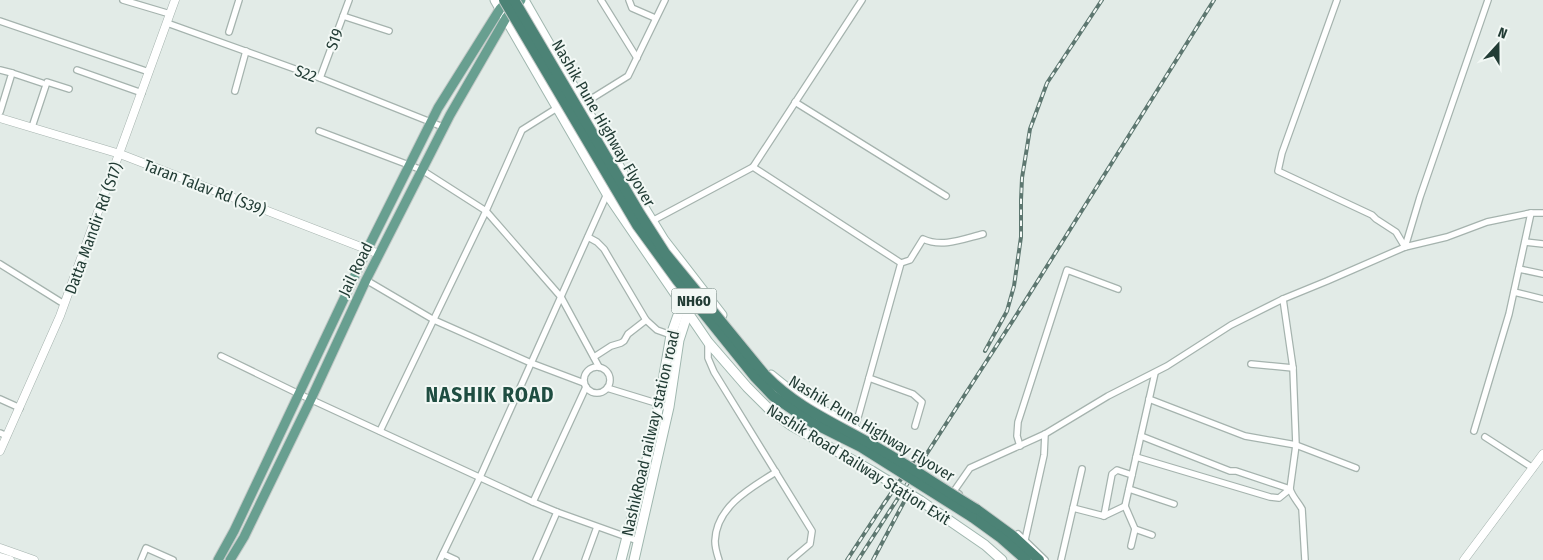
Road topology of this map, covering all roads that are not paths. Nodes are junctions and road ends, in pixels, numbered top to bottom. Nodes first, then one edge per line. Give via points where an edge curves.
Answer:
1 (123, 0) edge
2 (175, 0) edge
3 (240, 0) edge
4 (349, 0) edge
5 (495, 0) edge
6 (508, 0) edge
7 (514, 0) edge
8 (523, 0) edge
9 (601, 0) edge
10 (629, 0) edge
11 (665, 0) edge
12 (862, 0) edge
13 (1337, 0) edge
14 (1488, 0) edge
15 (502, 4) edge
16 (170, 14) junction
17 (343, 16) junction
18 (506, 18) junction
19 (655, 18) junction
20 (0, 21) edge
21 (167, 23) junction
22 (389, 31) dead end
23 (229, 32) dead end
24 (246, 51) junction
25 (637, 58) junction
26 (0, 70) edge
27 (77, 70) dead end
28 (149, 72) junction
29 (12, 74) junction
30 (320, 78) junction
31 (42, 83) dead end
32 (69, 88) dead end
33 (235, 91) dead end
34 (142, 93) junction
35 (796, 102) junction
36 (583, 104) junction
37 (557, 108) junction
38 (0, 112) edge
39 (0, 118) edge
40 (432, 123) junction
41 (32, 127) junction
42 (443, 127) junction
43 (319, 131) dead end
44 (120, 154) junction
45 (411, 164) junction
46 (753, 167) junction
47 (422, 170) junction
48 (607, 194) junction
49 (946, 196) dead end
50 (486, 211) junction
51 (1531, 213) junction
52 (1543, 213) edge
53 (652, 221) junction
54 (983, 234) dead end
55 (588, 237) junction
56 (1525, 242) junction
57 (1543, 244) edge
58 (1405, 246) junction
59 (367, 250) junction
60 (379, 254) junction
61 (901, 263) junction
62 (0, 264) edge
63 (1519, 270) junction
64 (1543, 274) edge
65 (366, 280) junction
66 (696, 282) junction
67 (1118, 289) dead end
68 (1514, 292) junction
69 (561, 297) junction
70 (1283, 298) junction
71 (1543, 299) edge
72 (64, 304) junction
73 (682, 304) junction
74 (688, 312) junction
75 (434, 320) junction
76 (646, 320) junction
77 (671, 336) junction
78 (708, 342) junction
79 (220, 356) dead end
80 (594, 357) junction
81 (531, 363) junction
82 (1251, 364) dead end
83 (599, 367) junction
84 (1293, 368) junction
85 (1155, 373) junction
86 (868, 378) junction
87 (585, 385) junction
88 (607, 388) junction
89 (299, 394) junction
90 (0, 399) edge
91 (310, 399) junction
92 (1149, 399) junction
93 (660, 405) junction
94 (669, 407) junction
95 (20, 408) junction
96 (856, 424) junction
97 (915, 426) dead end
98 (380, 431) junction
99 (1474, 431) dead end
100 (1045, 434) junction
101 (3, 435) edge
102 (1141, 436) junction
103 (1485, 437) dead end
104 (1296, 445) junction
105 (1020, 446) junction
106 (878, 448) junction
107 (0, 451) edge
108 (1543, 454) edge
109 (1136, 457) junction
110 (1356, 468) dead end
111 (1533, 468) junction
112 (1082, 469) dead end
113 (776, 472) junction
114 (1132, 475) junction
115 (480, 477) junction
116 (1129, 489) junction
117 (1290, 489) junction
118 (533, 502) junction
119 (1174, 504) dead end
120 (1125, 506) junction
121 (1073, 508) junction
122 (557, 512) junction
123 (974, 513) junction
124 (1104, 516) junction
125 (597, 527) junction
126 (1135, 529) junction
127 (1152, 534) dead end
128 (627, 537) junction
129 (1025, 540) junction
130 (638, 541) junction
131 (1131, 546) dead end
132 (0, 548) edge
133 (0, 557) edge
134 (441, 557) edge
135 (10, 560) edge
136 (34, 560) edge
137 (141, 560) edge
138 (173, 560) edge
139 (218, 560) edge
140 (230, 560) edge
141 (456, 560) edge
142 (536, 560) edge
143 (585, 560) edge
144 (621, 560) edge
145 (634, 560) edge
146 (719, 560) edge
147 (791, 560) edge
148 (1002, 560) edge
149 (1026, 560) edge
150 (1039, 560) edge
151 (1045, 560) edge
152 (1061, 560) edge
153 (1305, 560) edge
154 (1464, 560) edge

1 - 16 street
2 - 16 street, Datta Mandir Rd (S17)
3 - 23 street
4 - 17 street, S19
5 - 15 main road, Nashik Road Railway Station Exit
6 - 15 main road, Jail Road
7 - 106 highway, Nashik Pune Highway Flyover / NH60, bridge via 665,253 779,389 820,417
8 - 18 main road, Jail Road
8 - 36 main road
9 - 25 street
10 - 19 street via 632,8
11 - 19 street
12 - 35 street
13 - 58 street via 1278,171 1372,215 1396,232
14 - 58 street
15 - 18 main road, Nashik Road Railway Station Exit
15 - 40 main road, Jail Road
15 - 123 highway, Nashik Pune Highway Flyover / NH60, bridge via 637,225 755,377 773,396 795,411
16 - 21 street, Datta Mandir Rd (S17)
17 - 22 street
17 - 30 street, S19
18 - 37 main road, Nashik Road Railway Station Exit
18 - 42 main road, Jail Road
19 - 25 street
20 - 28 street
21 - 24 street, S22
21 - 28 street, Datta Mandir Rd (S17)
24 - 30 street, S22
24 - 33 street
25 - 36 street via 628,76
26 - 29 street
27 - 34 street
28 - 34 street, Datta Mandir Rd (S17)
29 - 31 street
29 - 38 street
30 - 40 street, S22
32 - 41 street via 48,82
34 - 44 street, Datta Mandir Rd (S17)
35 - 46 street
35 - 49 street
36 - 53 main road
37 - 48 main road, Nashik Road Railway Station Exit
37 - 50 street via 522,130
39 - 41 street, Taran Talav Rd (S39)
40 - 42 street, S22
40 - 45 main road, Jail Road
41 - 44 street, Taran Talav Rd (S39)
42 - 47 main road, Jail Road
43 - 45 street
44 - 59 street, Taran Talav Rd (S39)
44 - 72 street, Datta Mandir Rd (S17)
45 - 47 street
45 - 59 main road, Jail Road
46 - 53 street
46 - 61 street
47 - 50 street
47 - 60 main road, Jail Road
48 - 55 street
48 - 73 main road, Nashik Road Railway Station Exit
50 - 69 street
50 - 75 street
51 - 52 street
51 - 56 street
51 - 58 street
53 - 66 main road
54 - 61 street via 950,243 931,243 923,239 910,260
55 - 69 street
55 - 76 street via 604,249
56 - 57 street
56 - 63 street
58 - 70 street
59 - 60 street, Taran Talav Rd (S39)
59 - 89 main road, Jail Road
60 - 65 main road, Jail Road
61 - 86 street
62 - 72 street
63 - 64 street
63 - 68 street
65 - 75 street
65 - 91 main road, Jail Road
66 - 73 main road, NashikRoad railway station road
66 - 74 main road
66 - 96 main road via 772,376 802,400
67 - 105 street via 1068,270 1018,422
68 - 71 street
68 - 99 street
69 - 80 street
69 - 81 street
70 - 84 street
70 - 85 street via 1231,325
72 - 95 street, Datta Mandir Rd (S17)
73 - 74 main road, Nashik Road Railway Station Exit
73 - 77 main road, NashikRoad railway station road
74 - 78 main road, Nashik Road Railway Station Exit
74 - 94 main road via 679,340
75 - 81 street
75 - 98 street
76 - 77 street
76 - 80 street via 624,341
77 - 93 main road, NashikRoad railway station road
78 - 113 street via 708,358 714,372
78 - 148 main road, Nashik Road Railway Station Exit, bridge via 772,412 922,501
79 - 89 street
80 - 83 street
81 - 87 street
81 - 115 street
82 - 84 street
83 - 87 street via 587,371
83 - 88 street via 608,374
84 - 104 street
85 - 92 street
85 - 100 street via 1108,396
86 - 96 street
86 - 97 street via 913,394 922,402
87 - 88 street via 596,393
87 - 118 street
88 - 93 street
89 - 91 street
89 - 139 main road, Jail Road
90 - 95 street
91 - 98 street
91 - 140 main road, Jail Road
92 - 102 street
92 - 104 street via 1244,436
93 - 94 street
93 - 128 main road, NashikRoad railway station road
94 - 130 main road
95 - 101 street, Datta Mandir Rd (S17)
96 - 106 main road, bridge
98 - 115 street
100 - 105 street
100 - 129 street via 1044,455
101 - 107 street, Datta Mandir Rd (S17)
102 - 109 street
102 - 117 street via 1230,471
103 - 111 street
104 - 110 street
104 - 117 street
105 - 129 street via 970,468 954,491
106 - 123 highway, Nashik Pune Highway Flyover / NH60, bridge
108 - 111 street
109 - 114 street
109 - 117 street via 1270,497 1279,498
111 - 154 street
112 - 121 street
113 - 146 street via 752,487 724,512 716,531
113 - 147 street via 812,532 810,544
114 - 116 street
114 - 124 street via 1116,470 1112,474
115 - 118 street
115 - 134 street
116 - 119 street
116 - 120 street
117 - 153 street via 1302,509
118 - 122 street
120 - 124 street
120 - 126 street
121 - 124 street
121 - 152 street
122 - 125 street
122 - 142 street
123 - 149 highway, Nashik Pune Highway Flyover / NH60
123 - 150 highway, Nashik Pune Highway Flyover / NH60 via 1013,536
125 - 128 street
125 - 143 street
126 - 127 street
126 - 131 street
128 - 130 street
128 - 144 main road, NashikRoad railway station road
129 - 151 street
130 - 145 main road
132 - 136 street
133 - 135 street
134 - 141 street
137 - 138 street via 146,548

